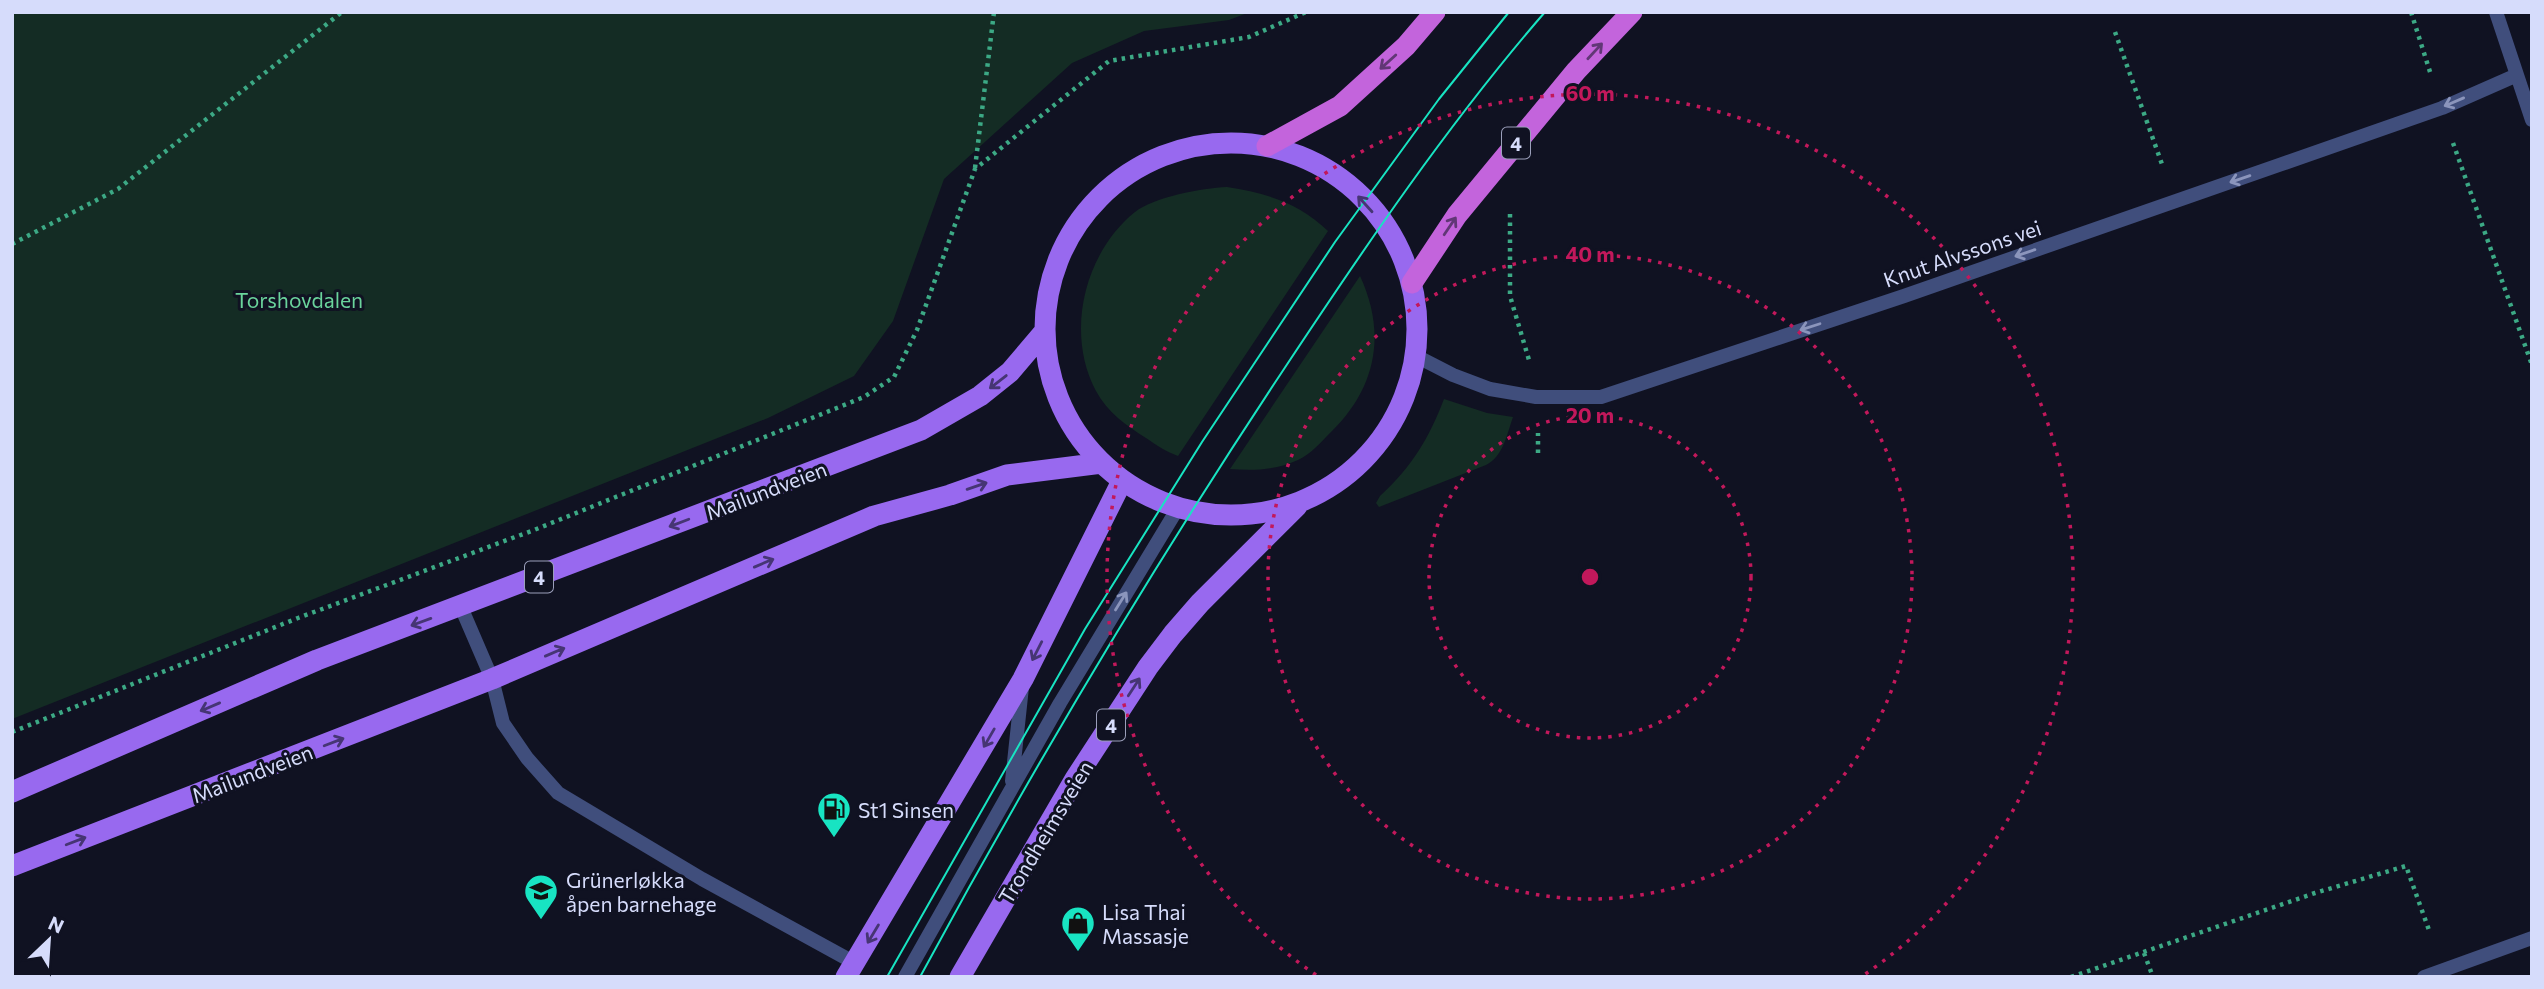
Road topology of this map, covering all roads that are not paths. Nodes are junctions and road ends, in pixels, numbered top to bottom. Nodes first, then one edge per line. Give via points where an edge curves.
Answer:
1 (1435, 12) edge
2 (1632, 12) edge
3 (2496, 12) edge
4 (2516, 75) junction
5 (2532, 120) edge
6 (1267, 146) junction
7 (1412, 283) junction
8 (1044, 332) junction
9 (1416, 356) junction
10 (1102, 463) junction
11 (1122, 481) junction
12 (1300, 502) junction
13 (1178, 508) junction
14 (461, 607) junction
15 (492, 679) junction
16 (1023, 679) junction
17 (1012, 786) junction
18 (12, 792) edge
19 (12, 866) edge
20 (2532, 938) edge
21 (851, 970) edge
22 (2443, 973) edge
23 (905, 977) edge
24 (960, 977) edge
25 (2424, 977) edge

1 -> 6 highway via 1406,46 1340,106
7 -> 2 highway, 4 via 1457,215 1576,71
3 - 4 street
4 - 5 street
4 -> 9 street, Knut Alvssons vei via 2442,107 2279,165 1601,397 1536,397 1490,389
7 -> 6 main road via 1384,222 1363,205 1353,188 1304,157
6 - 8 main road via 1234,142 1168,153 1111,186 1087,210 1055,267 1046,299
7 - 9 main road
8 - 10 main road via 1060,404
8 -> 14 main road, Mailundveien / 4 via 1010,372 981,396 921,430
9 - 12 main road via 1395,418 1377,444 1355,468
10 - 11 main road
15 -> 10 main road, Mailundveien via 874,516 1007,475
11 - 13 main road
11 -> 16 main road
12 - 13 main road via 1244,514
24 -> 12 main road, Trondheimsveien / 4 via 1075,779 1148,667 1200,603
17 -> 13 street
14 - 15 street
14 -> 18 main road, Mailundveien / 4 via 317,660
19 -> 15 main road, Mailundveien
15 - 21 street via 503,723 558,793
16 - 17 street
16 -> 21 main road
17 - 23 street
20 - 22 street
22 - 25 street

